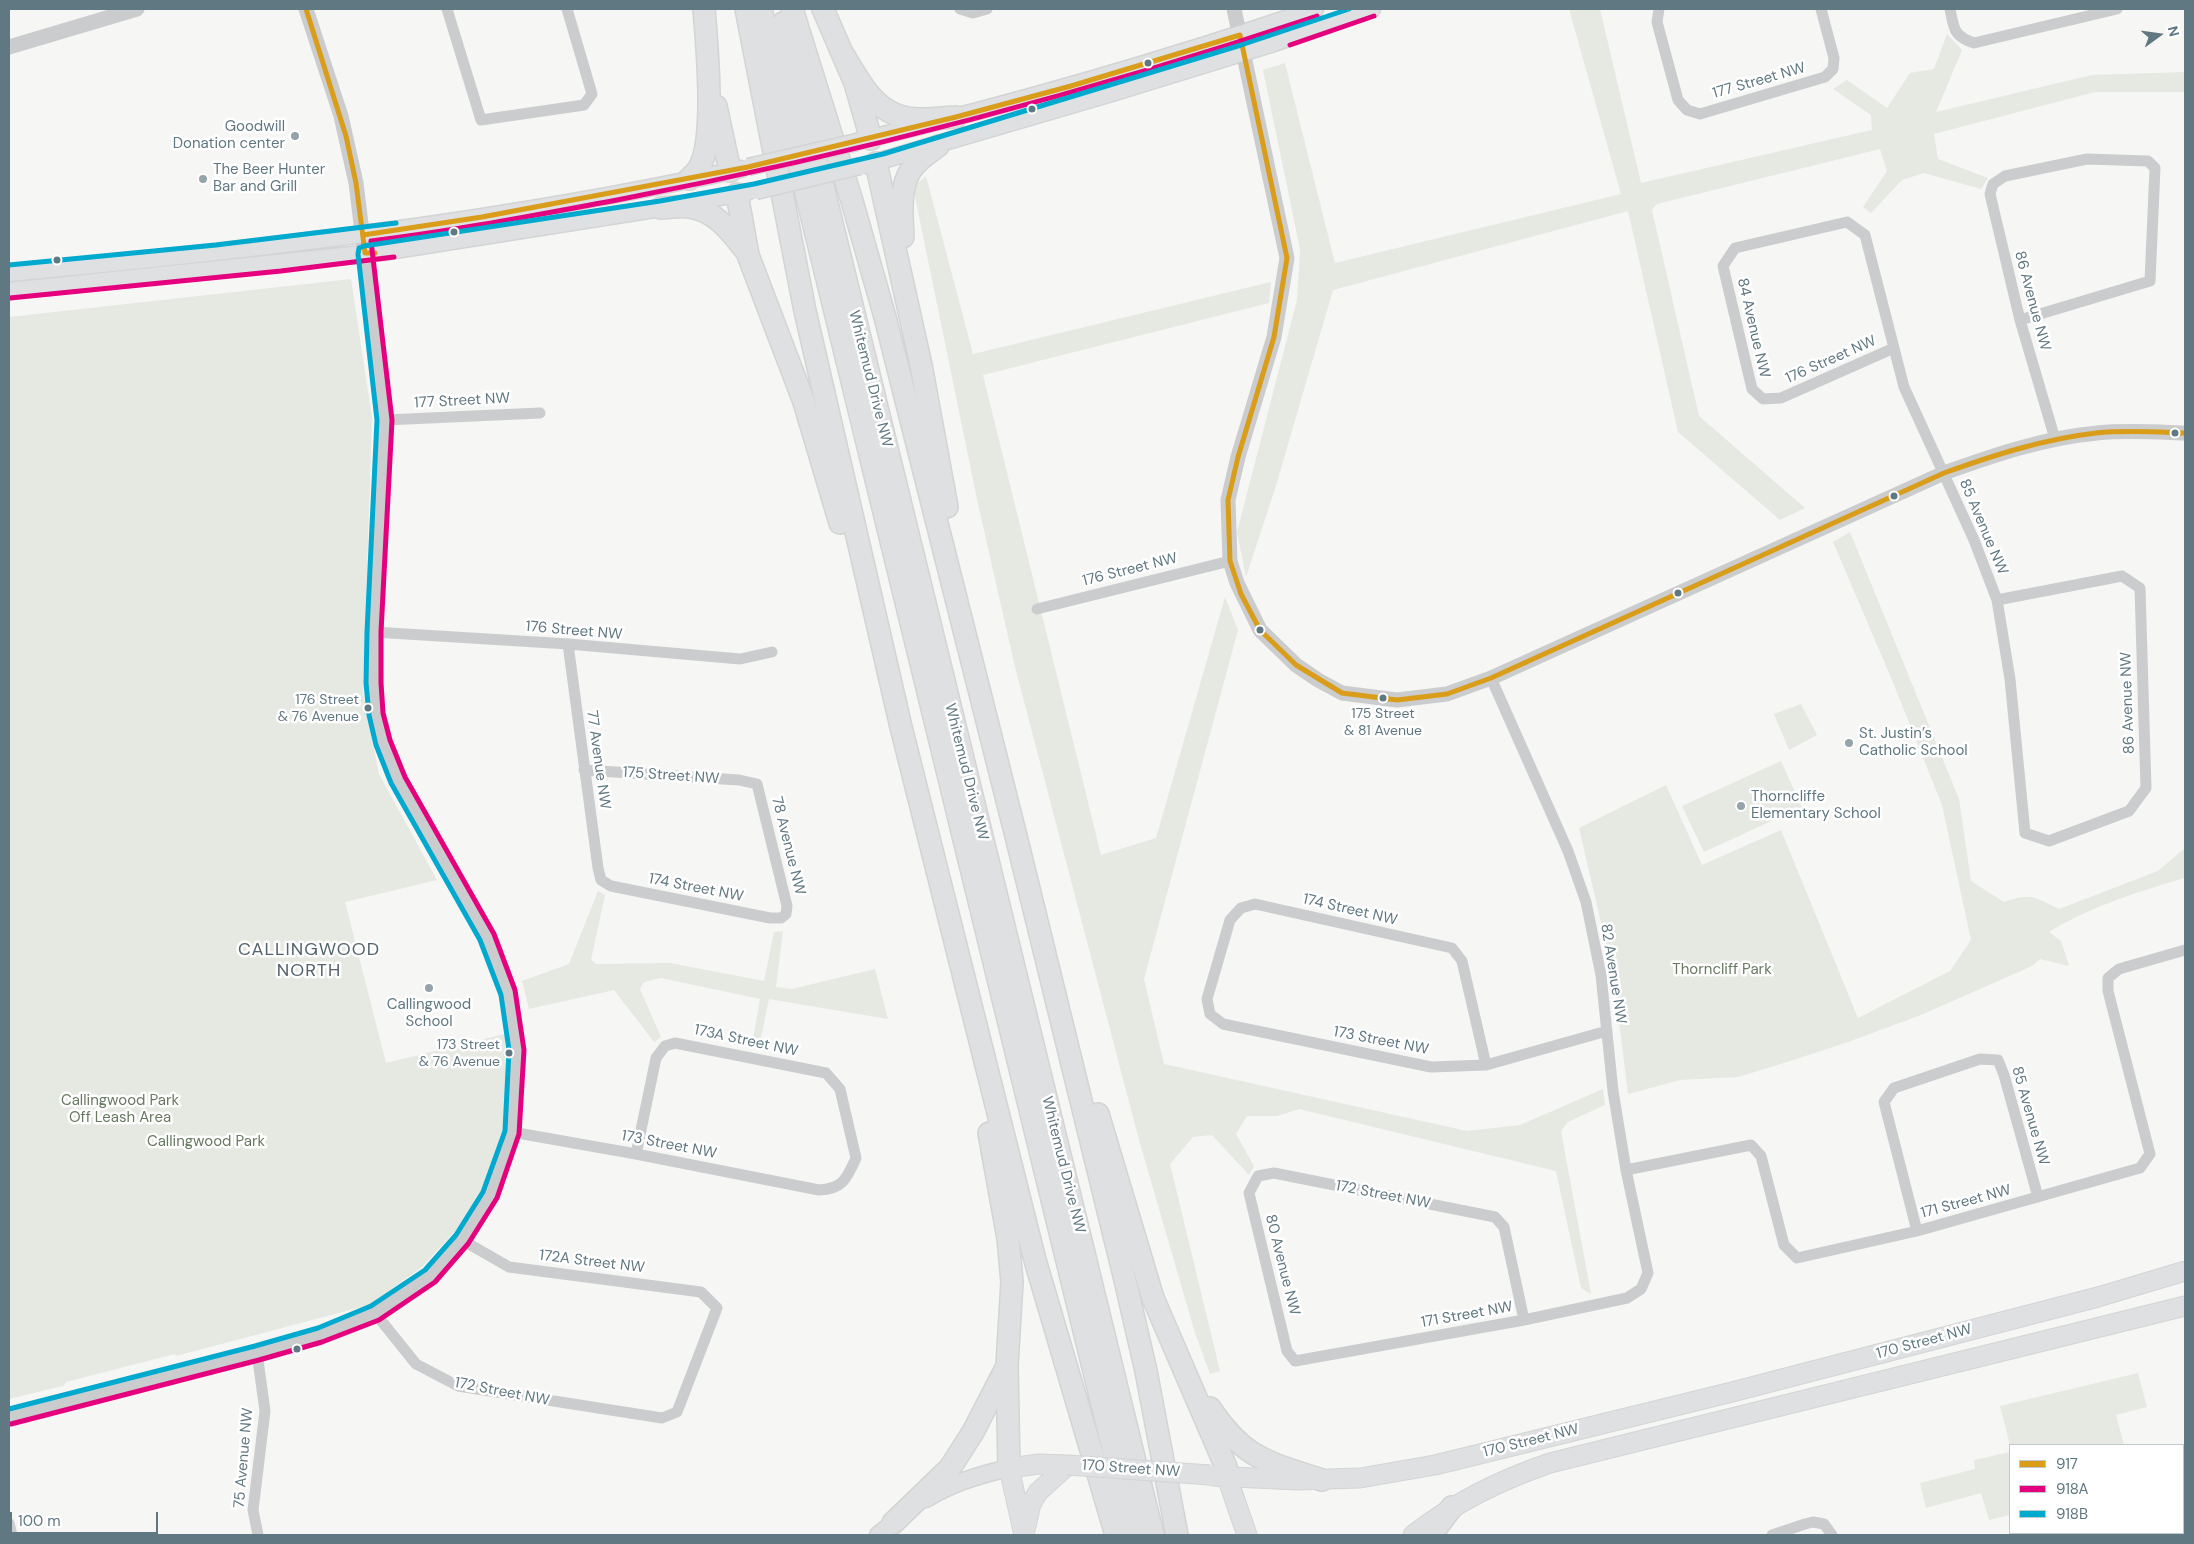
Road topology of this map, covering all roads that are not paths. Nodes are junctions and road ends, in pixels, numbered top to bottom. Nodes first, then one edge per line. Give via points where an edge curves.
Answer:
1 (137, 9) edge
2 (306, 9) edge
3 (447, 9) edge
4 (567, 9) edge
5 (704, 9) edge
6 (746, 9) edge
7 (761, 9) edge
8 (779, 9) edge
9 (792, 9) edge
10 (823, 9) edge
11 (960, 9) edge
12 (987, 9) edge
13 (1234, 9) edge
14 (1315, 9) edge
15 (1372, 9) edge
16 (1659, 9) edge
17 (1821, 9) edge
18 (1950, 9) edge
19 (2117, 9) edge
20 (1240, 35) junction
21 (707, 41) junction
22 (9, 47) edge
23 (841, 51) junction
24 (1243, 52) junction
25 (956, 117) junction
26 (864, 140) junction
27 (938, 146) junction
28 (868, 164) junction
29 (739, 169) junction
30 (689, 179) junction
31 (746, 192) junction
32 (661, 208) junction
33 (363, 235) junction
34 (1735, 248) joint
35 (365, 253) junction
36 (748, 254) junction
37 (9, 273) edge
38 (9, 291) edge
39 (909, 309) junction
40 (2020, 320) junction
41 (1894, 348) junction
42 (1752, 389) joint
43 (540, 413) dead end
44 (385, 420) junction
45 (2185, 432) edge
46 (2055, 439) junction
47 (1944, 473) junction
48 (1230, 561) junction
49 (1997, 600) junction
50 (1037, 609) dead end
51 (374, 632) junction
52 (568, 644) junction
53 (772, 652) dead end
54 (1490, 678) junction
55 (900, 726) junction
56 (991, 741) junction
57 (584, 770) junction
58 (757, 784) joint
59 (2025, 834) joint
60 (601, 880) joint
61 (786, 914) joint
62 (2185, 950) edge
63 (963, 980) junction
64 (1054, 991) junction
65 (1210, 1014) joint
66 (1607, 1031) junction
67 (1486, 1065) junction
68 (512, 1132) junction
69 (636, 1154) junction
70 (1626, 1170) junction
71 (1258, 1176) joint
72 (819, 1190) joint
73 (2038, 1197) junction
74 (1917, 1231) junction
75 (462, 1240) junction
76 (2185, 1271) edge
77 (1641, 1289) joint
78 (2185, 1306) edge
79 (375, 1313) junction
80 (1524, 1320) junction
81 (257, 1353) junction
82 (1295, 1361) joint
83 (1182, 1363) junction
84 (1007, 1365) junction
85 (677, 1412) joint
86 (9, 1417) edge
87 (1068, 1465) junction
88 (1009, 1468) junction
89 (1218, 1476) junction
90 (1322, 1480) junction
91 (1452, 1507) junction
92 (9, 1523) edge
93 (886, 1529) edge
94 (12, 1535) edge
95 (258, 1535) edge
96 (1024, 1535) edge
97 (1116, 1535) edge
98 (1134, 1535) edge
99 (1153, 1535) edge
100 (1178, 1535) edge
101 (1247, 1535) edge
102 (1413, 1535) edge
103 (1431, 1535) edge
104 (1772, 1535) edge
105 (1832, 1535) edge

1 - 22 street
2 - 33 street via 346,136
3 - 4 street via 481,120 584,105 592,94
5 - 21 highway
6 - 55 highway via 805,312
7 - 98 highway, Whitemud Drive NW
8 - 99 highway, Whitemud Drive NW
9 - 56 highway via 885,317
10 - 23 highway
11 - 12 street via 973,13
13 - 20 street
14 - 20 main road
15 - 24 main road
16 - 17 street, 177 Street NW via 1657,22 1678,100 1687,110 1700,114 1825,77 1833,69 1834,58
18 - 19 street via 1955,31 1962,39 1974,43
20 - 24 street
20 - 25 main road
21 - 29 highway via 716,103
21 - 30 highway via 707,134 701,166
23 - 25 highway via 869,95 898,116 922,119
23 - 26 highway via 855,83
24 - 27 main road
24 - 48 street via 1287,258 1274,337 1228,500
25 - 26 main road
26 - 28 main road
26 - 29 main road, bridge
27 - 28 main road
27 - 39 highway via 910,170 904,190 902,218
28 - 31 main road, bridge
28 - 39 highway
29 - 30 main road
29 - 31 main road
30 - 33 main road via 482,218
31 - 32 main road
31 - 36 highway
32 - 35 main road
32 - 36 highway via 688,206 707,213 728,227
33 - 35 street
33 - 37 main road
34 - 41 street, 85 Avenue NW via 1847,222 1865,235
34 - 42 street, 84 Avenue NW via 1723,266
35 - 38 main road
35 - 44 street
36 - 55 highway via 804,402
39 - 56 highway
40 - 40 street, 86 Avenue NW via 1990,194 1993,184 2004,176 2087,159 2148,161 2155,168 2150,280
40 - 46 street, 86 Avenue NW
41 - 42 street, 176 Street NW via 1781,398 1763,398
41 - 47 street, 85 Avenue NW via 1904,387
43 - 44 street, 177 Street NW
44 - 51 street
45 - 46 street via 2096,433
46 - 47 street via 1998,453
47 - 49 street, 85 Avenue NW
47 - 54 street
48 - 50 street, 176 Street NW
48 - 54 street via 1241,594 1260,630 1296,665 1342,693 1398,700 1447,694
49 - 59 street, 85 Avenue NW via 2010,679
49 - 59 street, 86 Avenue NW via 2122,576 2140,588 2146,788 2129,811 2049,840
51 - 52 street, 176 Street NW
51 - 68 street via 374,701 390,762 486,938 508,993 517,1050
52 - 53 street, 176 Street NW via 740,659
52 - 57 street, 77 Avenue NW
54 - 66 street, 82 Avenue NW via 1568,851 1586,902 1601,974
55 - 63 highway
56 - 64 highway
57 - 58 street, 175 Street NW via 739,780
57 - 60 street, 77 Avenue NW
58 - 61 street, 78 Avenue NW via 787,906
60 - 61 street, 174 Street NW via 611,886 770,918 781,918
62 - 73 street, 171 Street NW via 2119,969 2108,978 2108,991 2150,1154 2140,1168
63 - 84 highway via 1008,1238 1012,1282
63 - 97 highway via 1035,1260
64 - 83 highway via 1081,1054 1153,1298
64 - 100 highway via 1146,1372
65 - 67 street, 173 Street NW via 1223,1024 1431,1067
65 - 67 street, 174 Street NW via 1207,999 1230,920 1241,908 1255,904 1452,948 1462,961
66 - 67 street, 173 Street NW
66 - 70 street, 82 Avenue NW
68 - 69 street, 173 Street NW
68 - 75 street via 490,1195
69 - 72 street, 173 Street NW
69 - 72 street, 173A Street NW via 654,1065 661,1050 669,1044 681,1043 826,1073 840,1089 856,1158 843,1183 831,1190
70 - 74 street, 171 Street NW via 1751,1145 1762,1156 1784,1245 1797,1258
70 - 77 street, 82 Avenue NW via 1648,1273
71 - 80 street, 172 Street NW via 1274,1173 1495,1217 1504,1227
71 - 82 street, 80 Avenue NW via 1249,1193 1287,1351
73 - 74 street, 171 Street NW
73 - 74 street, 85 Avenue NW via 1998,1060 1980,1059 1894,1088 1884,1102
75 - 79 street via 430,1276
75 - 85 street, 172A Street NW via 509,1267 701,1292 717,1308
76 - 90 main road, 170 Street NW via 2098,1297 1732,1392 1445,1463 1360,1478
77 - 80 street, 171 Street NW via 1627,1298
78 - 91 main road, 170 Street NW via 1550,1462 1507,1477
79 - 81 street via 320,1335
79 - 85 street, 172 Street NW via 416,1364 458,1386 662,1418
80 - 82 street, 171 Street NW
81 - 86 street
81 - 95 street, 75 Avenue NW via 265,1411 253,1510
83 - 89 highway via 1226,1467
83 - 90 highway via 1214,1414 1244,1448 1271,1464
84 - 88 highway
84 - 93 highway via 973,1432 950,1468
87 - 88 main road, 170 Street NW
87 - 89 main road, 170 Street NW, bridge
87 - 96 main road via 1038,1492 1030,1504
88 - 93 main road, 170 Street NW via 971,1477 943,1489
88 - 96 main road
89 - 90 main road, 170 Street NW
89 - 101 main road
91 - 102 main road, 170 Street NW
91 - 103 highway
92 - 94 street
104 - 105 street via 1812,1522 1824,1524

